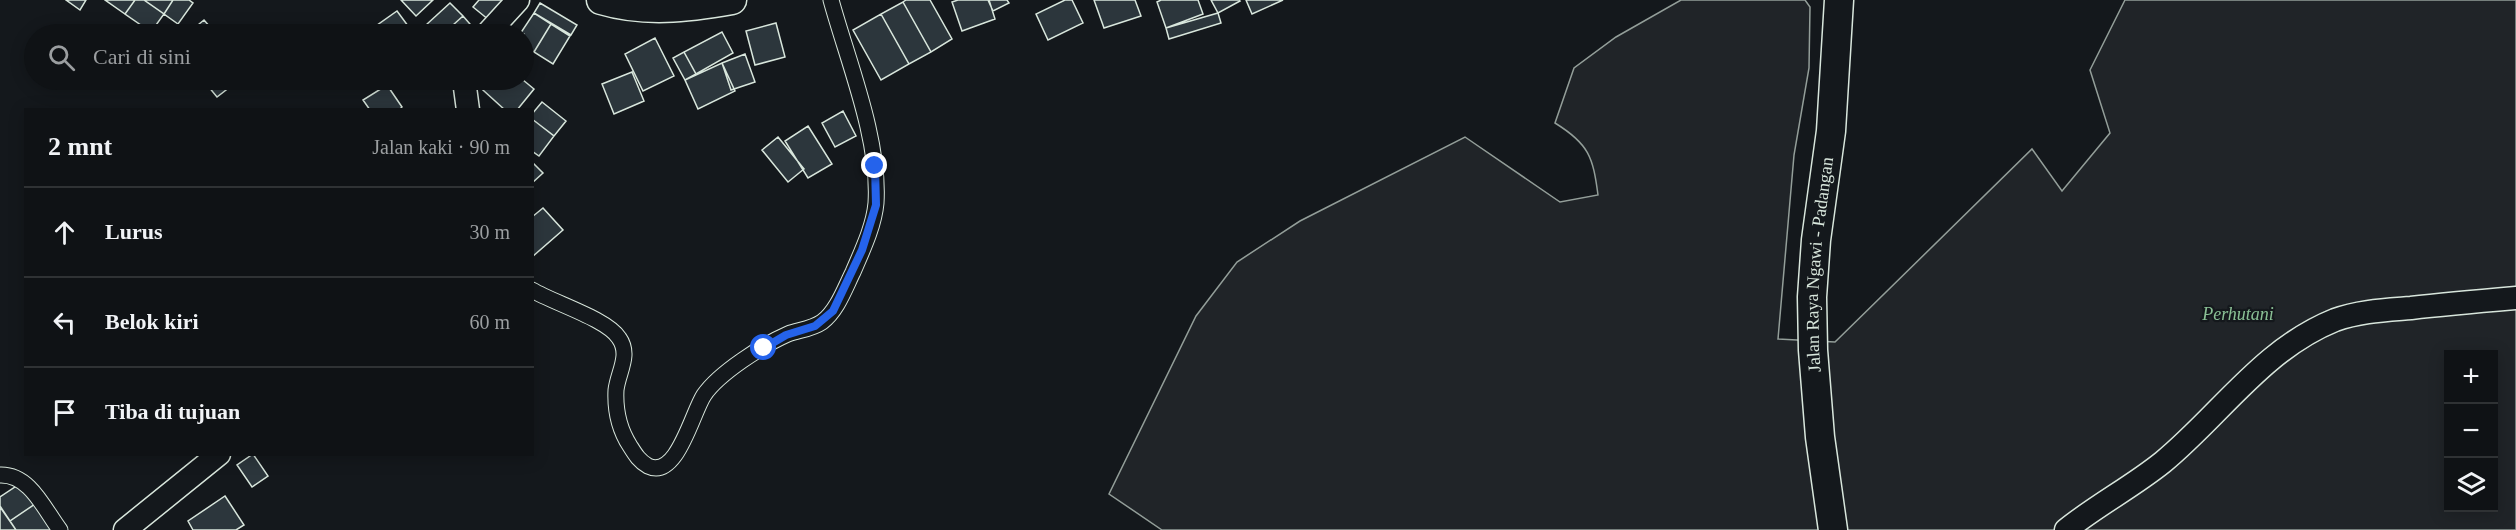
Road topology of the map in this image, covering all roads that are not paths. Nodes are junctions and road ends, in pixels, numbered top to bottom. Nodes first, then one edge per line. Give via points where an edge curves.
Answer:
1 (518, 0) edge
2 (601, 0) edge
3 (732, 0) edge
4 (831, 0) edge
5 (1839, 0) edge
6 (496, 24) edge
7 (465, 90) edge
8 (468, 108) edge
9 (534, 291) edge
10 (2516, 298) edge
11 (217, 456) edge
12 (0, 475) edge
13 (60, 530) edge
14 (125, 530) edge
15 (1833, 530) edge
16 (2066, 530) edge

1 - 6 street
2 - 3 highway via 666,9
4 - 9 street via 867,126 875,166 876,205 847,285 824,321 786,335 715,381 698,406 675,456 668,465 658,468 637,458 616,414 616,388 624,363 620,339 598,320
5 - 15 highway, Jalan Raya Ngawi - Padangan via 1831,131 1812,297 1820,436
7 - 8 street
10 - 16 street via 2364,312 2307,333 2241,385 2158,466
11 - 14 street
12 - 13 street via 21,479

